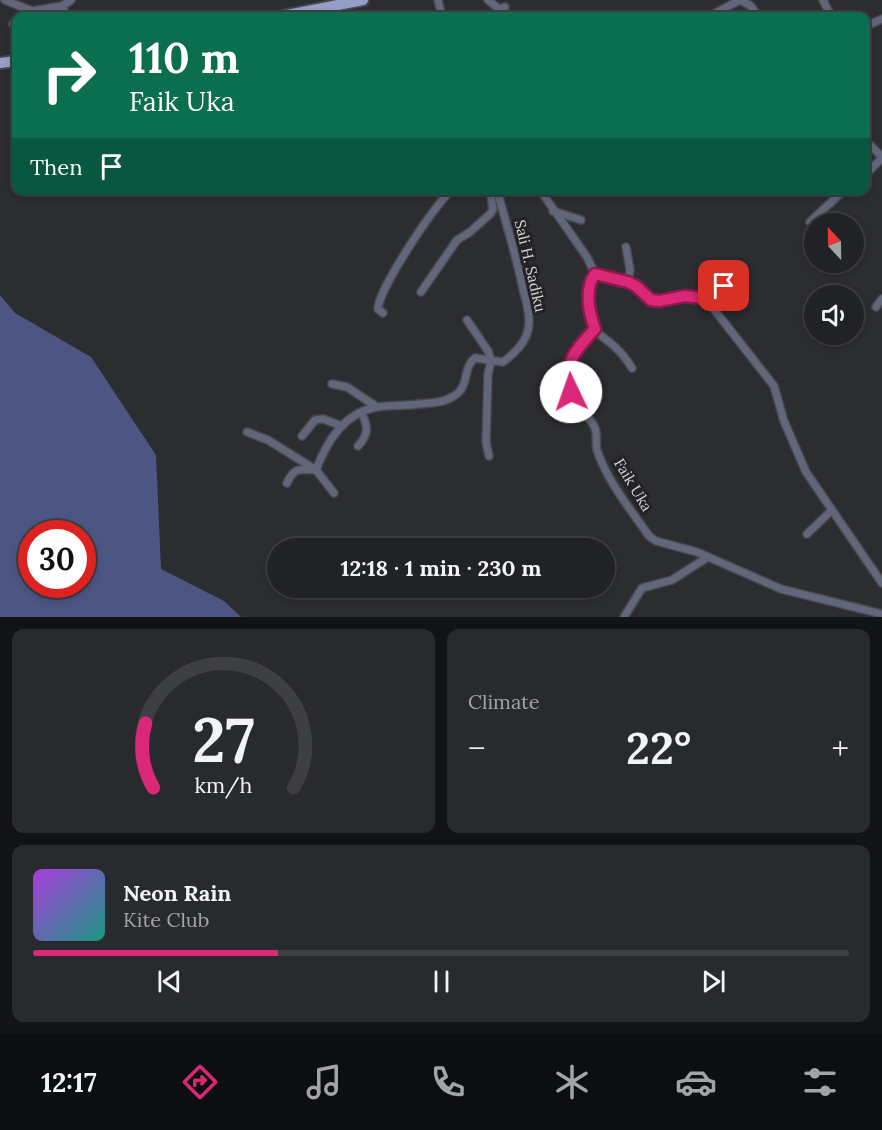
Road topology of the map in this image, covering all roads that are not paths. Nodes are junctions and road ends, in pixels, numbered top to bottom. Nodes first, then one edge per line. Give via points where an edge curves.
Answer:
1 (5, 0) edge
2 (71, 0) edge
3 (363, 0) edge
4 (488, 0) edge
5 (62, 6) junction
6 (505, 7) dead end
7 (40, 10) junction
8 (36, 12) edge
9 (65, 12) edge
10 (302, 12) edge
11 (718, 12) edge
12 (755, 12) edge
13 (870, 145) edge
14 (882, 158) edge
15 (870, 170) edge
16 (448, 195) edge
17 (491, 195) edge
18 (498, 195) edge
19 (543, 195) edge
20 (839, 195) edge
21 (553, 211) junction
22 (820, 213) edge
23 (581, 220) dead end
24 (626, 247) dead end
25 (595, 274) junction
26 (628, 282) junction
27 (724, 286) dead end
28 (421, 292) dead end
29 (702, 298) junction
30 (882, 299) edge
31 (876, 307) dead end
32 (383, 313) dead end
33 (467, 320) dead end
34 (595, 329) junction
35 (491, 361) junction
36 (632, 368) dead end
37 (332, 384) dead end
38 (377, 407) junction
39 (362, 413) junction
40 (342, 426) junction
41 (248, 432) dead end
42 (302, 436) dead end
43 (358, 446) dead end
44 (489, 456) dead end
45 (316, 470) junction
46 (287, 483) dead end
47 (334, 493) dead end
48 (831, 511) junction
49 (807, 534) dead end
50 (708, 557) junction
51 (882, 583) edge
52 (882, 614) edge
53 (624, 617) edge

1 - 7 street via 32,11
2 - 5 street
3 - 10 main road
4 - 6 street via 499,9
5 - 7 street
5 - 9 street
7 - 8 street
11 - 12 street via 740,0
13 - 14 street
14 - 15 street
16 - 32 street via 421,228 385,289 378,303
17 - 28 street, Sali H. Sadiku via 491,213 457,240
18 - 35 street, Sali H. Sadiku via 529,322 526,337 510,357 503,362
19 - 21 street
20 - 22 street
21 - 23 street
21 - 25 street
24 - 26 street
25 - 26 street
25 - 34 street via 589,292
26 - 29 street via 651,300
27 - 29 street
29 - 48 street via 774,386 798,456
30 - 31 street
33 - 35 street
34 - 36 street
34 - 50 street, Faik Uka via 574,351 569,382 576,401 593,424 597,449 614,485 656,541
35 - 38 street, Sali H. Sadiku via 475,358 470,362 462,389 450,398
35 - 44 street via 486,442
37 - 38 street via 347,387
38 - 39 street, Sali H. Sadiku
39 - 40 street, Sali H. Sadiku
39 - 43 street via 368,428
40 - 42 street via 315,420
40 - 45 street, Sali H. Sadiku via 324,449
41 - 45 street
45 - 46 street via 291,473
45 - 47 street
48 - 49 street
48 - 51 street
50 - 52 street, Faik Uka via 781,589
50 - 53 street via 672,579 642,588

